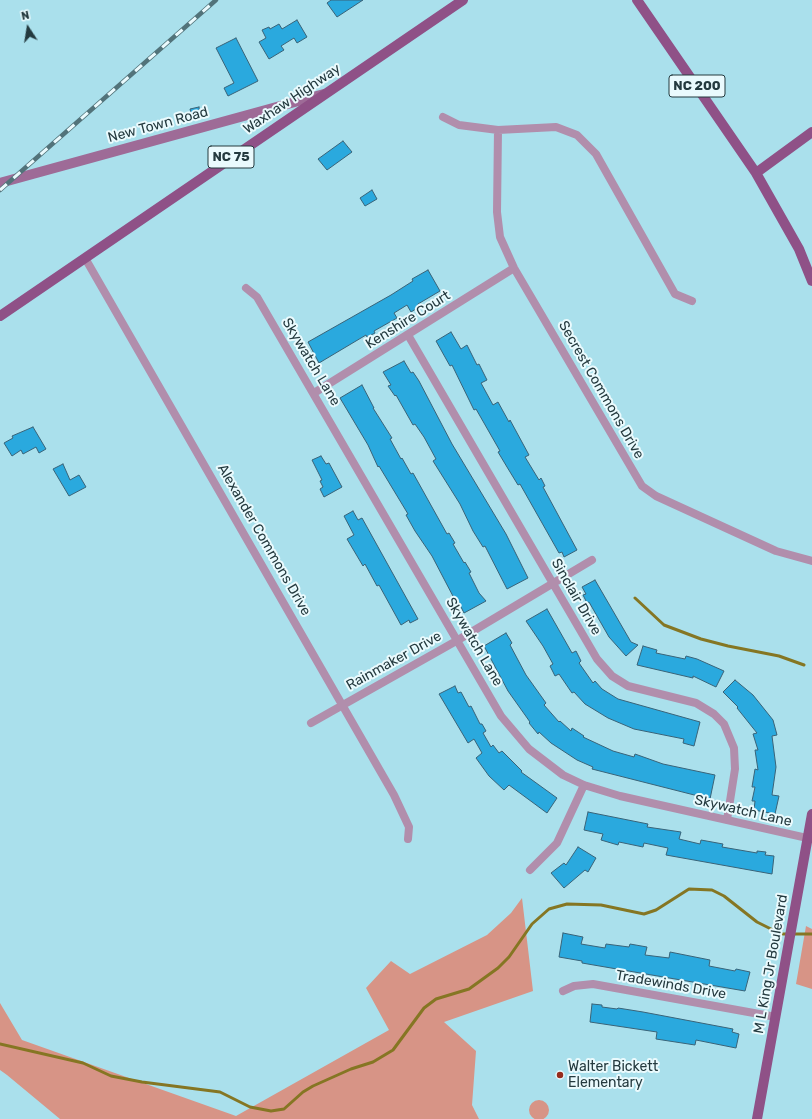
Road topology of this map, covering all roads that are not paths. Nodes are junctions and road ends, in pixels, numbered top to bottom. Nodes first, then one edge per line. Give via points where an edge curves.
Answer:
1 (463, 0) edge
2 (637, 0) edge
3 (324, 94) junction
4 (444, 117) dead end
5 (498, 130) junction
6 (812, 132) edge
7 (756, 173) junction
8 (0, 183) edge
9 (85, 258) junction
10 (514, 268) junction
11 (812, 281) edge
12 (246, 288) dead end
13 (692, 301) dead end
14 (0, 316) edge
15 (408, 335) junction
16 (314, 393) junction
17 (592, 560) dead end
18 (812, 560) edge
19 (553, 584) junction
20 (458, 640) junction
21 (344, 704) junction
22 (311, 723) dead end
23 (584, 785) junction
24 (812, 814) edge
25 (726, 820) junction
26 (408, 839) dead end
27 (810, 839) edge
28 (530, 870) dead end
29 (563, 991) dead end
30 (776, 1017) junction
31 (757, 1119) edge

1 - 3 main road, Waxhaw Highway / NC 75
2 - 7 main road, NC 200
3 - 8 main road, New Town Road
3 - 9 main road, Waxhaw Highway / NC 75
4 - 5 street via 459,125
5 - 10 street, Secrest Commons Drive via 497,212 500,237
5 - 13 street via 556,127 577,135 596,154 675,294
6 - 7 main road
7 - 11 main road, NC 200 via 799,249
9 - 14 main road, Waxhaw Highway / NC 75
9 - 21 street, Alexander Commons Drive
10 - 15 street, Kenshire Court
10 - 18 street, Secrest Commons Drive via 642,486 656,496 776,551
12 - 16 street, Skywatch Lane via 257,296
15 - 16 street, Kenshire Court
15 - 19 street, Sinclair Drive
16 - 20 street, Skywatch Lane
17 - 19 street, Rainmaker Drive
19 - 20 street, Rainmaker Drive
19 - 25 street, Sinclair Drive via 597,659 612,676 628,686 696,703 724,724 734,748 735,769
20 - 21 street, Rainmaker Drive
20 - 23 street, Skywatch Lane via 501,716 529,749 563,775
21 - 22 street, Rainmaker Drive
21 - 26 street, Alexander Commons Drive via 410,827
23 - 25 street, Skywatch Lane via 620,796
23 - 28 street via 557,843
24 - 27 main road, M L King Jr Boulevard
25 - 27 street, Skywatch Lane
27 - 30 main road, M L King Jr Boulevard
29 - 30 street, Tradewinds Drive via 574,986 593,984
30 - 31 main road, M L King Jr Boulevard

